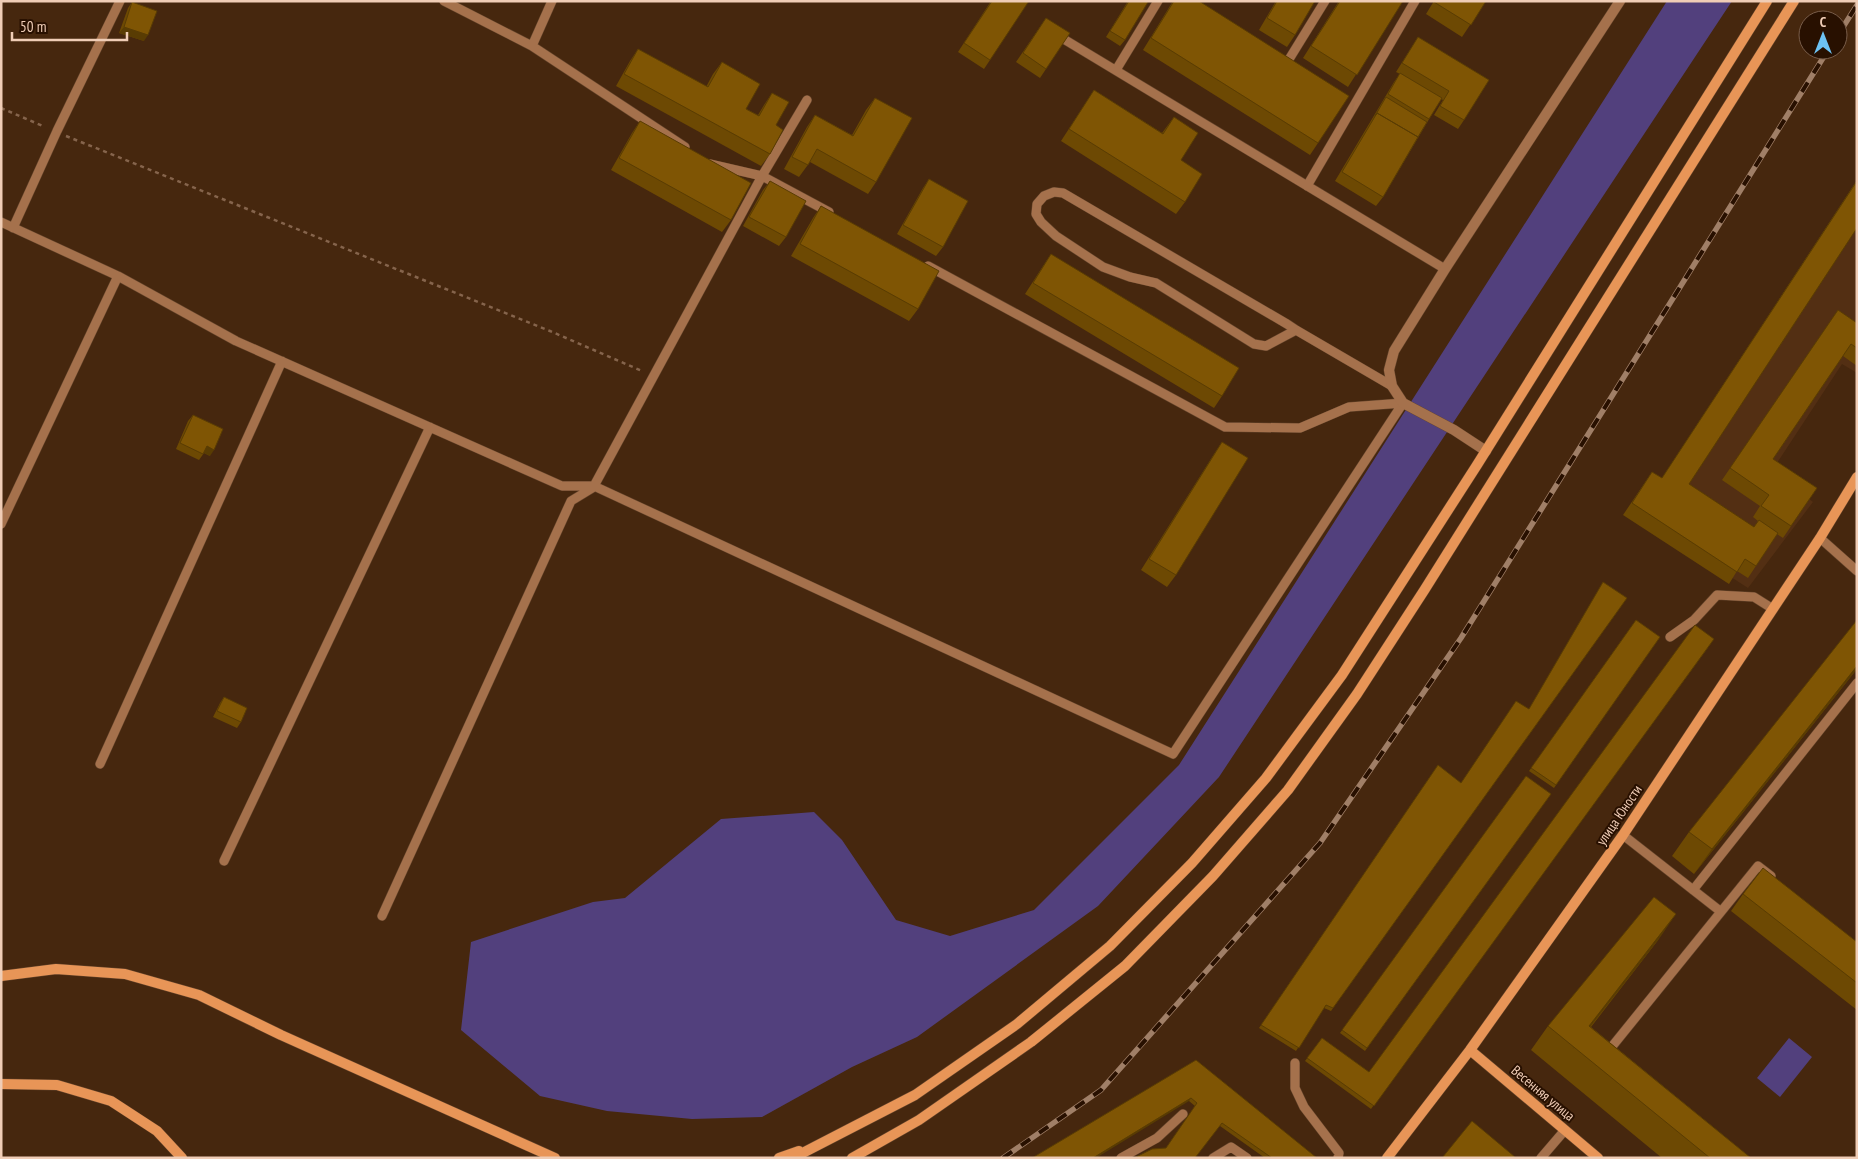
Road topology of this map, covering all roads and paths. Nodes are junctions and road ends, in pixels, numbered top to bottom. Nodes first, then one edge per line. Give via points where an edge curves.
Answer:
1 (120, 1) edge
2 (444, 1) edge
3 (552, 1) edge
4 (1158, 1) edge
5 (1325, 1) edge
6 (1415, 1) edge
7 (1620, 1) edge
8 (1766, 1) edge
9 (1794, 1) edge
10 (1050, 30) edge
11 (532, 46) junction
12 (1296, 66) edge
13 (1116, 70) junction
14 (1347, 98) edge
15 (807, 100) dead end
16 (1355, 103) junction
17 (1, 108) edge
18 (57, 132) junction
19 (762, 176) junction
20 (1307, 186) junction
21 (841, 219) edge
22 (1, 222) edge
23 (13, 228) junction
24 (919, 261) edge
25 (1445, 269) junction
26 (118, 276) junction
27 (1296, 330) junction
28 (282, 361) junction
29 (655, 377) junction
30 (1392, 386) junction
31 (1403, 404) junction
32 (430, 427) junction
33 (1486, 451) junction
34 (1857, 477) edge
35 (594, 486) junction
36 (1, 524) edge
37 (1820, 538) junction
38 (1857, 571) edge
39 (1773, 609) junction
40 (1670, 637) dead end
41 (1857, 683) edge
42 (100, 764) dead end
43 (1623, 834) junction
44 (224, 861) dead end
45 (1781, 884) edge
46 (1694, 890) junction
47 (1720, 911) junction
48 (382, 916) dead end
49 (1, 976) edge
50 (1470, 1050) junction
51 (1617, 1055) edge
52 (1295, 1063) dead end
53 (1, 1084) edge
54 (1183, 1114) dead end
55 (1565, 1130) junction
56 (824, 1142) junction
57 (182, 1158) edge
58 (555, 1158) edge
59 (779, 1158) edge
60 (794, 1158) edge
61 (852, 1158) edge
62 (1121, 1158) edge
63 (1213, 1158) edge
64 (1247, 1158) edge
65 (1338, 1158) edge
66 (1388, 1158) edge
67 (1541, 1158) edge
68 (1598, 1158) edge

1 - 18 lane
2 - 11 lane
3 - 11 lane
4 - 13 lane
5 - 12 lane via 1284,59
6 - 16 lane
7 - 25 street
8 - 33 main road
9 - 61 main road via 1357,694 1288,790 1212,876 1125,966 1023,1048 919,1120
10 - 13 lane
11 - 19 lane via 710,163
13 - 20 lane
14 - 16 lane
15 - 19 lane
16 - 20 lane
17 - 18 path
18 - 23 lane
18 - 29 path via 541,327
19 - 21 lane
19 - 29 lane
20 - 25 lane
22 - 23 lane
23 - 26 lane
24 - 31 lane via 1224,427 1300,428 1349,407
25 - 30 street via 1394,351 1389,370
26 - 28 lane via 236,341
26 - 36 lane
27 - 27 lane via 1063,193 1044,196 1037,204 1036,214 1041,222 1056,236 1103,267 1156,283 1254,344 1266,346
27 - 30 lane
28 - 32 lane
28 - 42 lane
29 - 35 lane
30 - 31 street
31 - 33 street via 1454,430
31 - 35 lane via 1174,754
32 - 35 lane via 562,486
32 - 44 lane
33 - 56 main road via 1342,676 1266,778 1192,863 1110,946 1017,1024 915,1094
34 - 37 main road, улица Юности
35 - 48 lane via 571,501
37 - 38 lane
37 - 39 main road, улица Юности
39 - 40 lane via 1754,597 1717,595 1694,620
39 - 43 main road, улица Юности
41 - 46 lane
43 - 46 lane
43 - 50 main road, улица Юности
45 - 47 lane via 1758,866
46 - 47 lane
47 - 51 lane via 1610,1049
49 - 58 main road via 56,969 125,974 199,995
50 - 55 main road, Весенняя улица
50 - 66 main road, улица Юности
52 - 65 lane via 1295,1088 1304,1107 1339,1153
53 - 57 main road via 57,1084 111,1101 157,1131
54 - 62 lane via 1157,1138
55 - 67 lane
55 - 68 main road, Весенняя улица
56 - 59 main road
56 - 60 main road
63 - 64 lane via 1231,1147

